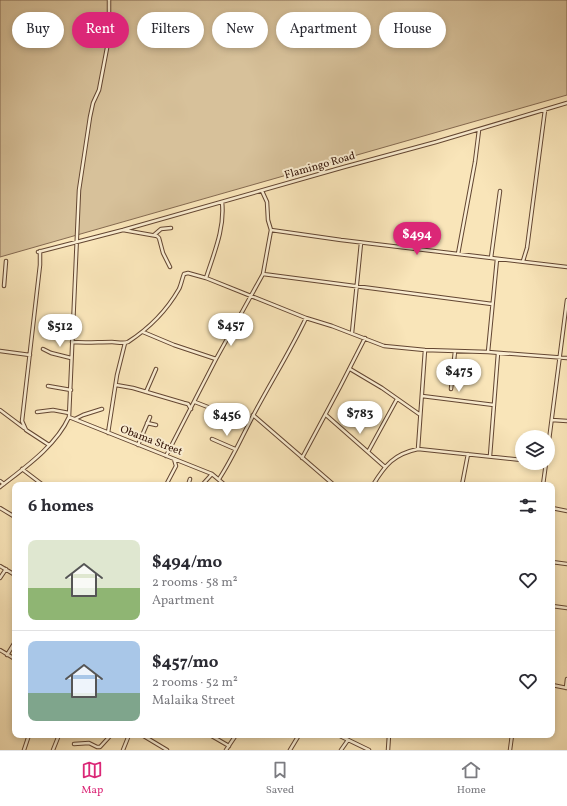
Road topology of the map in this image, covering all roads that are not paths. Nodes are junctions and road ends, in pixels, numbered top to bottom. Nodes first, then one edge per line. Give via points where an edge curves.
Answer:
1 (109, 0) edge
2 (567, 103) edge
3 (545, 110) junction
4 (479, 130) junction
5 (262, 191) junction
6 (500, 191) dead end
7 (222, 202) junction
8 (171, 228) dead end
9 (123, 230) junction
10 (270, 230) junction
11 (154, 236) junction
12 (76, 242) junction
13 (361, 243) junction
14 (458, 254) junction
15 (491, 258) junction
16 (497, 259) junction
17 (6, 261) dead end
18 (523, 262) junction
19 (567, 266) edge
20 (170, 267) dead end
21 (263, 274) junction
22 (206, 278) junction
23 (4, 286) dead end
24 (356, 287) junction
25 (252, 296) junction
26 (567, 300) edge
27 (492, 304) junction
28 (566, 309) edge
29 (306, 318) junction
30 (143, 332) junction
31 (352, 333) junction
32 (365, 338) junction
33 (72, 342) junction
34 (125, 344) junction
35 (43, 350) dead end
36 (425, 350) junction
37 (455, 350) junction
38 (0, 351) edge
39 (488, 352) junction
40 (498, 353) junction
41 (30, 355) junction
42 (560, 357) junction
43 (72, 358) junction
44 (567, 358) edge
45 (216, 359) junction
46 (156, 369) dead end
47 (350, 369) junction
48 (116, 384) junction
49 (48, 386) dead end
50 (451, 388) dead end
51 (71, 390) junction
52 (146, 392) junction
53 (422, 396) junction
54 (397, 399) junction
55 (195, 403) junction
56 (188, 404) junction
57 (494, 405) junction
58 (102, 409) dead end
59 (191, 409) junction
60 (0, 410) edge
61 (38, 412) dead end
62 (420, 414) junction
63 (69, 415) junction
64 (253, 415) junction
65 (326, 415) junction
66 (150, 417) dead end
67 (75, 420) junction
68 (551, 420) junction
69 (567, 421) edge
70 (147, 423) junction
71 (249, 423) junction
72 (156, 425) dead end
73 (24, 428) junction
74 (550, 430) edge
75 (108, 433) junction
76 (212, 439) dead end
77 (138, 444) junction
78 (50, 445) junction
79 (236, 449) junction
80 (418, 449) junction
81 (368, 452) junction
82 (468, 454) junction
83 (166, 456) junction
84 (490, 456) junction
85 (302, 458) junction
86 (174, 459) junction
87 (515, 459) edge
88 (182, 462) junction
89 (176, 466) junction
90 (385, 467) junction
91 (22, 469) junction
92 (544, 470) edge
93 (212, 474) junction
94 (190, 478) dead end
95 (219, 479) junction
96 (0, 481) edge
97 (39, 482) edge
98 (168, 482) edge
99 (189, 482) edge
100 (205, 482) edge
101 (222, 482) edge
102 (330, 482) edge
103 (375, 482) edge
104 (463, 482) edge
105 (543, 482) edge
106 (4, 484) junction
107 (0, 487) edge
108 (0, 508) edge
109 (555, 509) edge
110 (567, 511) edge
111 (12, 515) edge
112 (555, 562) edge
113 (567, 564) edge
114 (0, 566) edge
115 (6, 569) junction
116 (12, 573) edge
117 (0, 578) edge
118 (555, 606) edge
119 (567, 608) edge
120 (12, 647) edge
121 (0, 650) edge
122 (7, 655) junction
123 (12, 658) edge
124 (567, 679) edge
125 (555, 686) edge
126 (566, 688) edge
127 (28, 738) edge
128 (58, 738) edge
129 (108, 738) edge
130 (128, 738) edge
131 (147, 738) edge
132 (215, 738) edge
133 (234, 738) edge
134 (297, 738) edge
135 (344, 738) edge
136 (389, 738) edge
137 (512, 738) edge
138 (348, 740) junction
139 (74, 744) dead end
140 (229, 746) junction
141 (24, 750) edge
142 (53, 750) edge
143 (123, 750) edge
144 (167, 750) edge
145 (226, 750) edge
146 (290, 750) edge
147 (341, 750) edge
148 (369, 750) edge
149 (388, 750) edge
150 (510, 750) edge

1 - 12 street via 107,48 86,140 79,190
2 - 3 street, Flamingo Road
3 - 4 street, Flamingo Road
3 - 18 street
4 - 5 street, Flamingo Road
4 - 14 street
5 - 7 street, Flamingo Road
5 - 10 street via 267,202
6 - 15 street
7 - 9 street, Flamingo Road
7 - 22 street via 219,237
8 - 11 street via 161,229
9 - 11 street
9 - 12 street, Flamingo Road
10 - 13 street
10 - 21 street
11 - 20 street via 159,238
12 - 33 street
12 - 41 street, Flamingo Road via 39,252 40,265
13 - 14 street
13 - 24 street
14 - 15 street
15 - 16 street
16 - 18 street
16 - 27 street
17 - 23 street
18 - 19 street
21 - 24 street
21 - 25 street
22 - 25 street
22 - 30 street via 184,274 173,299
24 - 27 street
24 - 31 street
25 - 29 street
25 - 45 street
26 - 28 street
27 - 39 street
28 - 42 street
29 - 31 street
29 - 64 street
30 - 34 street
30 - 45 street
31 - 32 street
32 - 36 street via 384,346
32 - 47 street
33 - 34 street
33 - 43 street
34 - 48 street
35 - 43 street
36 - 37 street
36 - 53 street
37 - 39 street
37 - 50 street
38 - 41 street
39 - 40 street
40 - 42 street
40 - 57 street
41 - 73 street via 22,421
42 - 44 street
42 - 68 street
43 - 51 street
45 - 55 street
46 - 52 street
47 - 54 street
47 - 65 street
48 - 52 street
48 - 75 street
49 - 51 street
51 - 63 street
52 - 56 street
53 - 57 street
53 - 62 street
54 - 62 street
54 - 81 street
55 - 56 street
55 - 59 street
55 - 71 street
56 - 59 street
57 - 84 street
58 - 67 street
59 - 83 street
60 - 73 street
61 - 63 street, Obama Street via 58,410
62 - 80 street
63 - 67 street, Obama Street
63 - 78 street via 59,435
64 - 71 street
64 - 85 street
65 - 81 street
65 - 85 street
66 - 70 street
67 - 75 street, Obama Street
68 - 69 street
68 - 74 street
70 - 72 street
70 - 77 street
71 - 79 street
73 - 78 street
75 - 77 street, Obama Street
76 - 79 street
77 - 83 street, Obama Street
78 - 91 street
79 - 95 street
80 - 82 street
80 - 90 street via 400,455
81 - 90 street
82 - 84 street
82 - 104 street
83 - 86 street, Obama Street
84 - 87 street
85 - 102 street
86 - 88 street, Obama Street
86 - 89 street
88 - 89 street
88 - 93 street, Obama Street
89 - 98 street
90 - 103 street
91 - 97 street
91 - 106 street
92 - 105 street
93 - 95 street, Obama Street
93 - 100 street
94 - 99 street
95 - 101 street, Obama Street
96 - 106 street
106 - 107 street
108 - 111 street
109 - 110 street
112 - 113 street
114 - 115 street
115 - 116 street
115 - 117 street
118 - 119 street
120 - 122 street
121 - 122 street
122 - 123 street
124 - 126 street
125 - 126 street
127 - 141 street
128 - 142 street
129 - 139 street via 100,748 89,742
130 - 143 street
131 - 144 street
132 - 140 street
133 - 140 street
134 - 146 street
135 - 138 street
136 - 149 street
137 - 150 street
138 - 147 street
138 - 148 street
140 - 145 street

